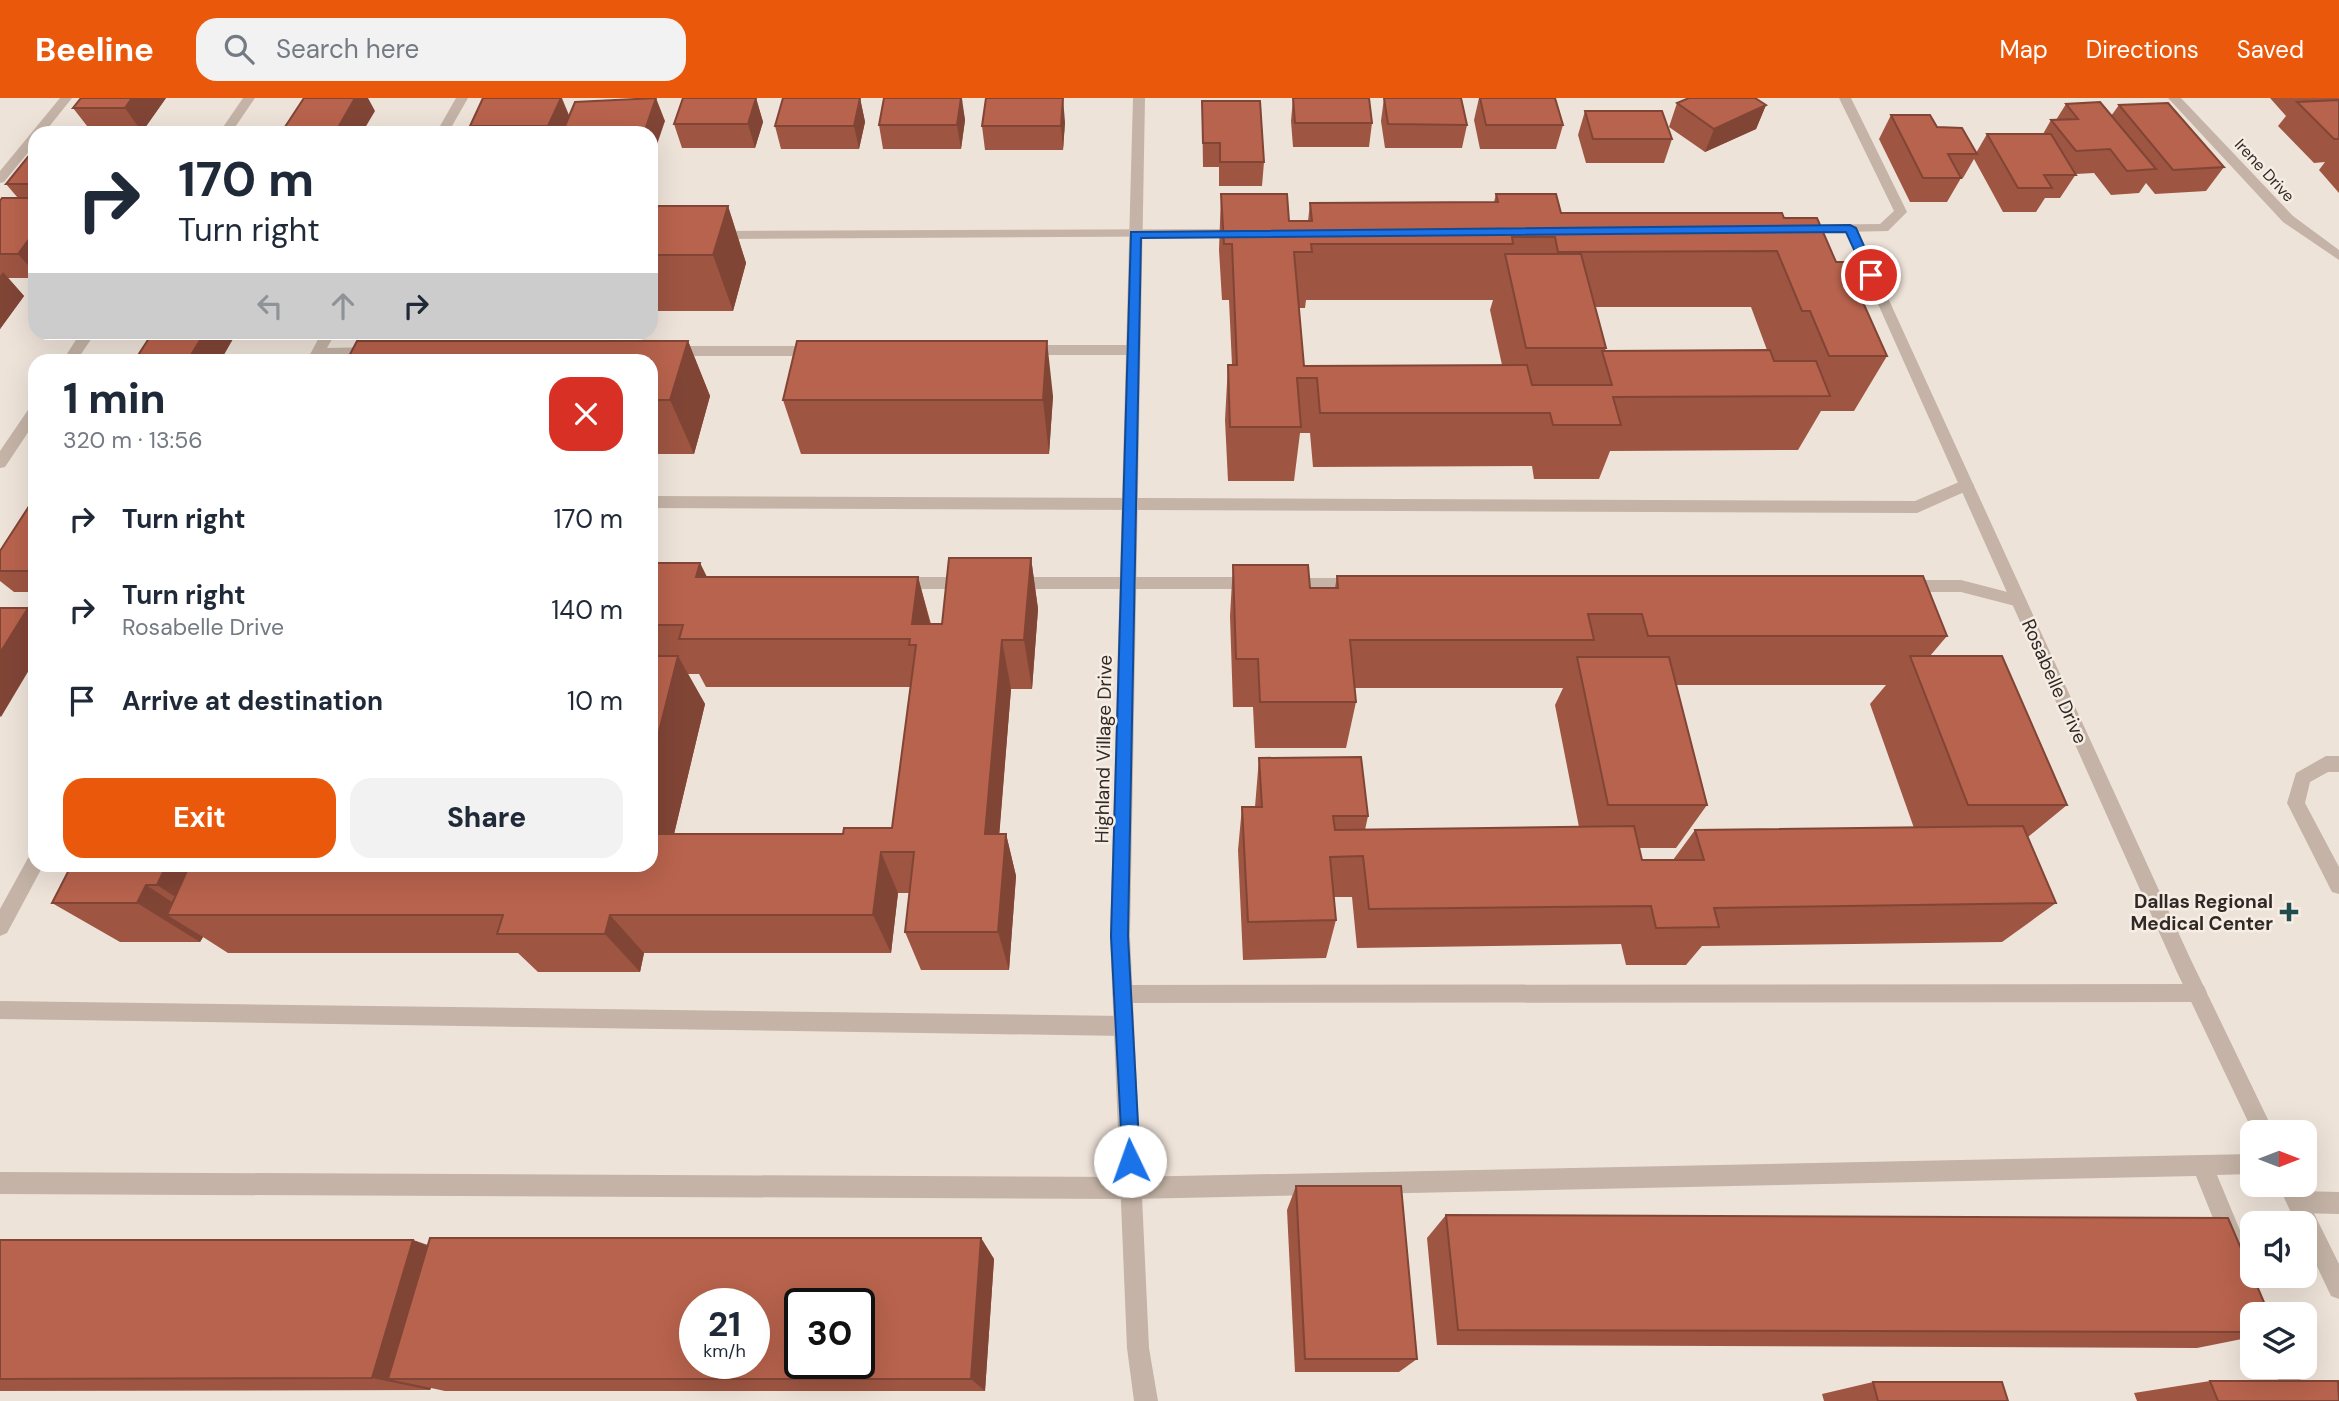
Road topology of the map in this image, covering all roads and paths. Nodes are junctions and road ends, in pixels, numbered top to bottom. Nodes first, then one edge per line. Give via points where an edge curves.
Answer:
1 (66, 98) edge
2 (249, 98) edge
3 (462, 98) edge
4 (1139, 98) edge
5 (1845, 98) edge
6 (2174, 98) edge
7 (43, 126) edge
8 (230, 126) edge
9 (446, 126) edge
10 (28, 145) edge
11 (0, 179) edge
12 (1850, 228) junction
13 (1782, 229) edge
14 (1259, 233) edge
15 (692, 234) edge
16 (1135, 234) junction
17 (2339, 256) edge
18 (1009, 350) edge
19 (1133, 350) junction
20 (650, 351) edge
21 (829, 351) edge
22 (387, 352) edge
23 (359, 354) edge
24 (28, 421) edge
25 (0, 463) edge
26 (1966, 485) junction
27 (658, 502) edge
28 (1129, 502) junction
29 (883, 583) edge
30 (1128, 583) junction
31 (1378, 584) edge
32 (1892, 586) edge
33 (2019, 601) junction
34 (2339, 764) edge
35 (31, 872) edge
36 (2339, 886) edge
37 (0, 927) edge
38 (2197, 993) junction
39 (1122, 994) junction
40 (0, 1010) edge
41 (1124, 1026) junction
42 (2258, 1120) edge
43 (2240, 1164) edge
44 (2202, 1165) junction
45 (0, 1183) edge
46 (1131, 1188) junction
47 (2295, 1197) edge
48 (2311, 1197) edge
49 (2339, 1203) edge
50 (2240, 1258) edge
51 (2339, 1288) edge
52 (2289, 1379) edge
53 (1146, 1401) edge
54 (2298, 1401) edge

1 - 7 street
2 - 8 street
3 - 9 street
4 - 16 street, Highland Village Drive
5 - 12 street via 1901,212 1883,228
6 - 17 street, Irene Drive via 2288,219
10 - 11 street
12 - 13 street
12 - 26 street, Rosabelle Drive
14 - 16 street
15 - 16 street
16 - 19 street, Highland Village Drive
18 - 19 street
19 - 28 street, Highland Village Drive
20 - 21 street
22 - 23 street
24 - 25 street
26 - 28 street via 1917,507
26 - 33 street, Rosabelle Drive
27 - 28 street
28 - 30 street, Highland Village Drive
29 - 30 street
30 - 31 street
30 - 39 street, Highland Village Drive
32 - 33 street via 1961,586
33 - 38 street, Rosabelle Drive
34 - 36 street via 2326,764 2302,778 2296,803
35 - 37 street
38 - 39 street
38 - 42 street, Rosabelle Drive
39 - 41 street, Highland Village Drive
40 - 41 street
41 - 46 street, Highland Village Drive
43 - 44 street
44 - 46 street
44 - 50 street
45 - 46 street
46 - 53 street, Highland Village Drive via 1138,1348
47 - 51 street
48 - 49 street
52 - 54 street

